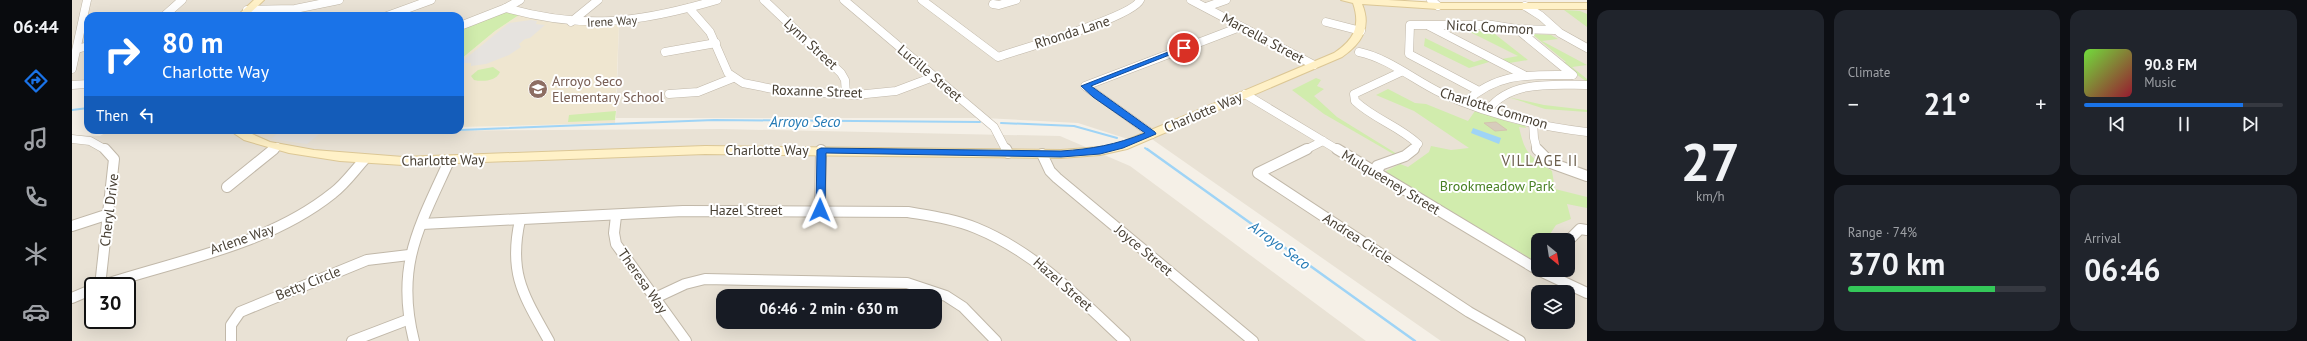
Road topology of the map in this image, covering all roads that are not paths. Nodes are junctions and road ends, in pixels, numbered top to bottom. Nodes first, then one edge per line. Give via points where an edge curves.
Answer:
1 (87, 0) edge
2 (182, 0) edge
3 (260, 0) edge
4 (339, 0) edge
5 (431, 0) edge
6 (520, 0) edge
7 (598, 0) edge
8 (717, 0) edge
9 (764, 0) edge
10 (844, 0) edge
11 (922, 0) edge
12 (1016, 0) edge
13 (1140, 0) edge
14 (1192, 0) edge
15 (1226, 0) edge
16 (1346, 0) edge
17 (1553, 0) edge
18 (1357, 1) edge
19 (1434, 3) edge
20 (993, 4) dead end
21 (1585, 4) edge
22 (1206, 7) junction
23 (1526, 7) junction
24 (506, 8) junction
25 (689, 8) junction
26 (84, 12) edge
27 (168, 12) edge
28 (245, 12) edge
29 (257, 12) edge
30 (398, 12) edge
31 (84, 13) edge
32 (571, 22) junction
33 (1326, 22) dead end
34 (464, 24) edge
35 (1428, 25) junction
36 (1240, 27) junction
37 (1516, 29) junction
38 (1555, 30) junction
39 (1361, 31) junction
40 (716, 43) junction
41 (84, 47) edge
42 (1587, 48) edge
43 (76, 49) junction
44 (1354, 50) junction
45 (665, 52) dead end
46 (1314, 66) junction
47 (72, 69) edge
48 (1401, 72) junction
49 (1571, 75) junction
50 (936, 76) junction
51 (1524, 76) junction
52 (733, 78) junction
53 (84, 84) edge
54 (72, 85) edge
55 (1586, 85) edge
56 (1477, 90) junction
57 (669, 94) dead end
58 (846, 94) junction
59 (1245, 94) junction
60 (1466, 102) junction
61 (1488, 110) junction
62 (1533, 122) junction
63 (1587, 132) edge
64 (242, 134) edge
65 (1152, 134) junction
66 (72, 139) edge
67 (1323, 142) junction
68 (277, 146) junction
69 (821, 150) junction
70 (1008, 153) junction
71 (1042, 154) junction
72 (364, 160) junction
73 (448, 161) junction
74 (1376, 170) junction
75 (1587, 176) edge
76 (227, 187) dead end
77 (820, 210) junction
78 (109, 214) junction
79 (616, 216) junction
80 (520, 220) junction
81 (422, 224) junction
82 (72, 226) edge
83 (1587, 230) edge
84 (1575, 234) edge
85 (409, 255) junction
86 (1531, 264) edge
87 (101, 277) edge
88 (128, 277) edge
89 (1554, 277) edge
90 (84, 293) edge
91 (1587, 293) edge
92 (72, 298) edge
93 (655, 298) junction
94 (407, 320) junction
95 (231, 341) edge
96 (352, 341) edge
97 (414, 341) edge
98 (549, 341) edge
99 (686, 341) edge
100 (996, 341) edge
101 (1125, 341) edge
102 (1253, 341) edge
103 (1520, 341) edge

1 - 26 street
2 - 27 street
3 - 28 street
4 - 29 street via 295,9
5 - 30 street
6 - 24 street
7 - 32 street
8 - 25 street, Irene Way
9 - 58 street, Lynn Street via 841,73 845,80
10 - 50 street, Lucille Street
11 - 13 street, Rhonda Lane via 998,57 1117,17 1138,5
12 - 20 street via 999,5
14 - 22 street, Marcella Street
15 - 22 street
16 - 18 street
17 - 21 street
18 - 19 street
18 - 39 street via 1363,18
19 - 23 street
21 - 23 street
22 - 36 street, Marcella Street
23 - 38 street
24 - 32 street, Irene Way via 531,16
24 - 34 street
25 - 32 street, Irene Way via 626,22
25 - 40 street via 708,29
31 - 43 street
33 - 39 street
35 - 37 street, Nicol Common via 1492,25
35 - 51 street via 1504,63
35 - 56 street, Nicol Common via 1410,25 1409,54
36 - 46 street, Marcella Street
36 - 65 street via 1085,86
37 - 38 street, Nicol Common
37 - 49 street
38 - 42 street
39 - 44 street
40 - 45 street
40 - 52 street via 724,68
41 - 43 street
43 - 47 street
44 - 46 street, Charlotte Way
44 - 48 street, Charlotte Common
46 - 59 street, Charlotte Way
48 - 60 street, Charlotte Common via 1448,96
48 - 74 street via 1357,92 1354,98 1364,110 1411,136 1418,144 1414,150 1392,162 1392,165 1384,170
49 - 51 street
49 - 55 street
50 - 58 street, Roxanne Street via 889,92
50 - 70 street, Lucille Street via 994,127
51 - 56 street via 1497,81
52 - 57 street via 698,92
52 - 58 street, Roxanne Street via 749,86 772,91
53 - 54 street
55 - 61 street via 1542,85 1522,88 1500,96 1490,104
56 - 60 street
59 - 65 street, Charlotte Way
59 - 67 street, Mulqueeney Street
60 - 61 street, Charlotte Common
61 - 62 street, Charlotte Common
62 - 63 street, Charlotte Common
62 - 75 street via 1534,144 1539,153 1561,167
64 - 68 street, Charlotte Way via 255,142
65 - 71 street, Charlotte Way via 1100,151
66 - 78 street, Cheryl Drive via 100,145 108,149 114,159
67 - 74 street, Mulqueeney Street
67 - 103 street, Andrea Circle via 1258,173 1469,312
68 - 72 street, Charlotte Way
68 - 76 street
69 - 70 street, Charlotte Way
69 - 73 street, Charlotte Way via 705,150
69 - 77 street
70 - 71 street, Charlotte Way
71 - 102 street, Joyce Street via 1050,171 1057,178
72 - 73 street, Charlotte Way
72 - 88 street, Arlene Way via 332,194 286,223 250,238
73 - 81 street
74 - 86 street, Mulqueeney Street
77 - 79 street, Hazel Street via 691,211
77 - 101 street, Hazel Street via 931,215 980,230 1024,251 1044,266
78 - 82 street
78 - 87 street, Cheryl Drive
79 - 80 street, Hazel Street
79 - 93 street, Theresa Way via 616,244
80 - 81 street, Hazel Street
80 - 98 street via 514,240 513,261 516,278
81 - 85 street
83 - 84 street via 1580,229
85 - 94 street via 404,282
85 - 95 street, Betty Circle via 362,262 247,309 235,317 231,325
89 - 91 street, Mulqueeney Street
90 - 92 street
93 - 99 street, Theresa Way
93 - 100 street via 685,284 705,279 907,283 946,296 962,307
94 - 96 street
94 - 97 street

